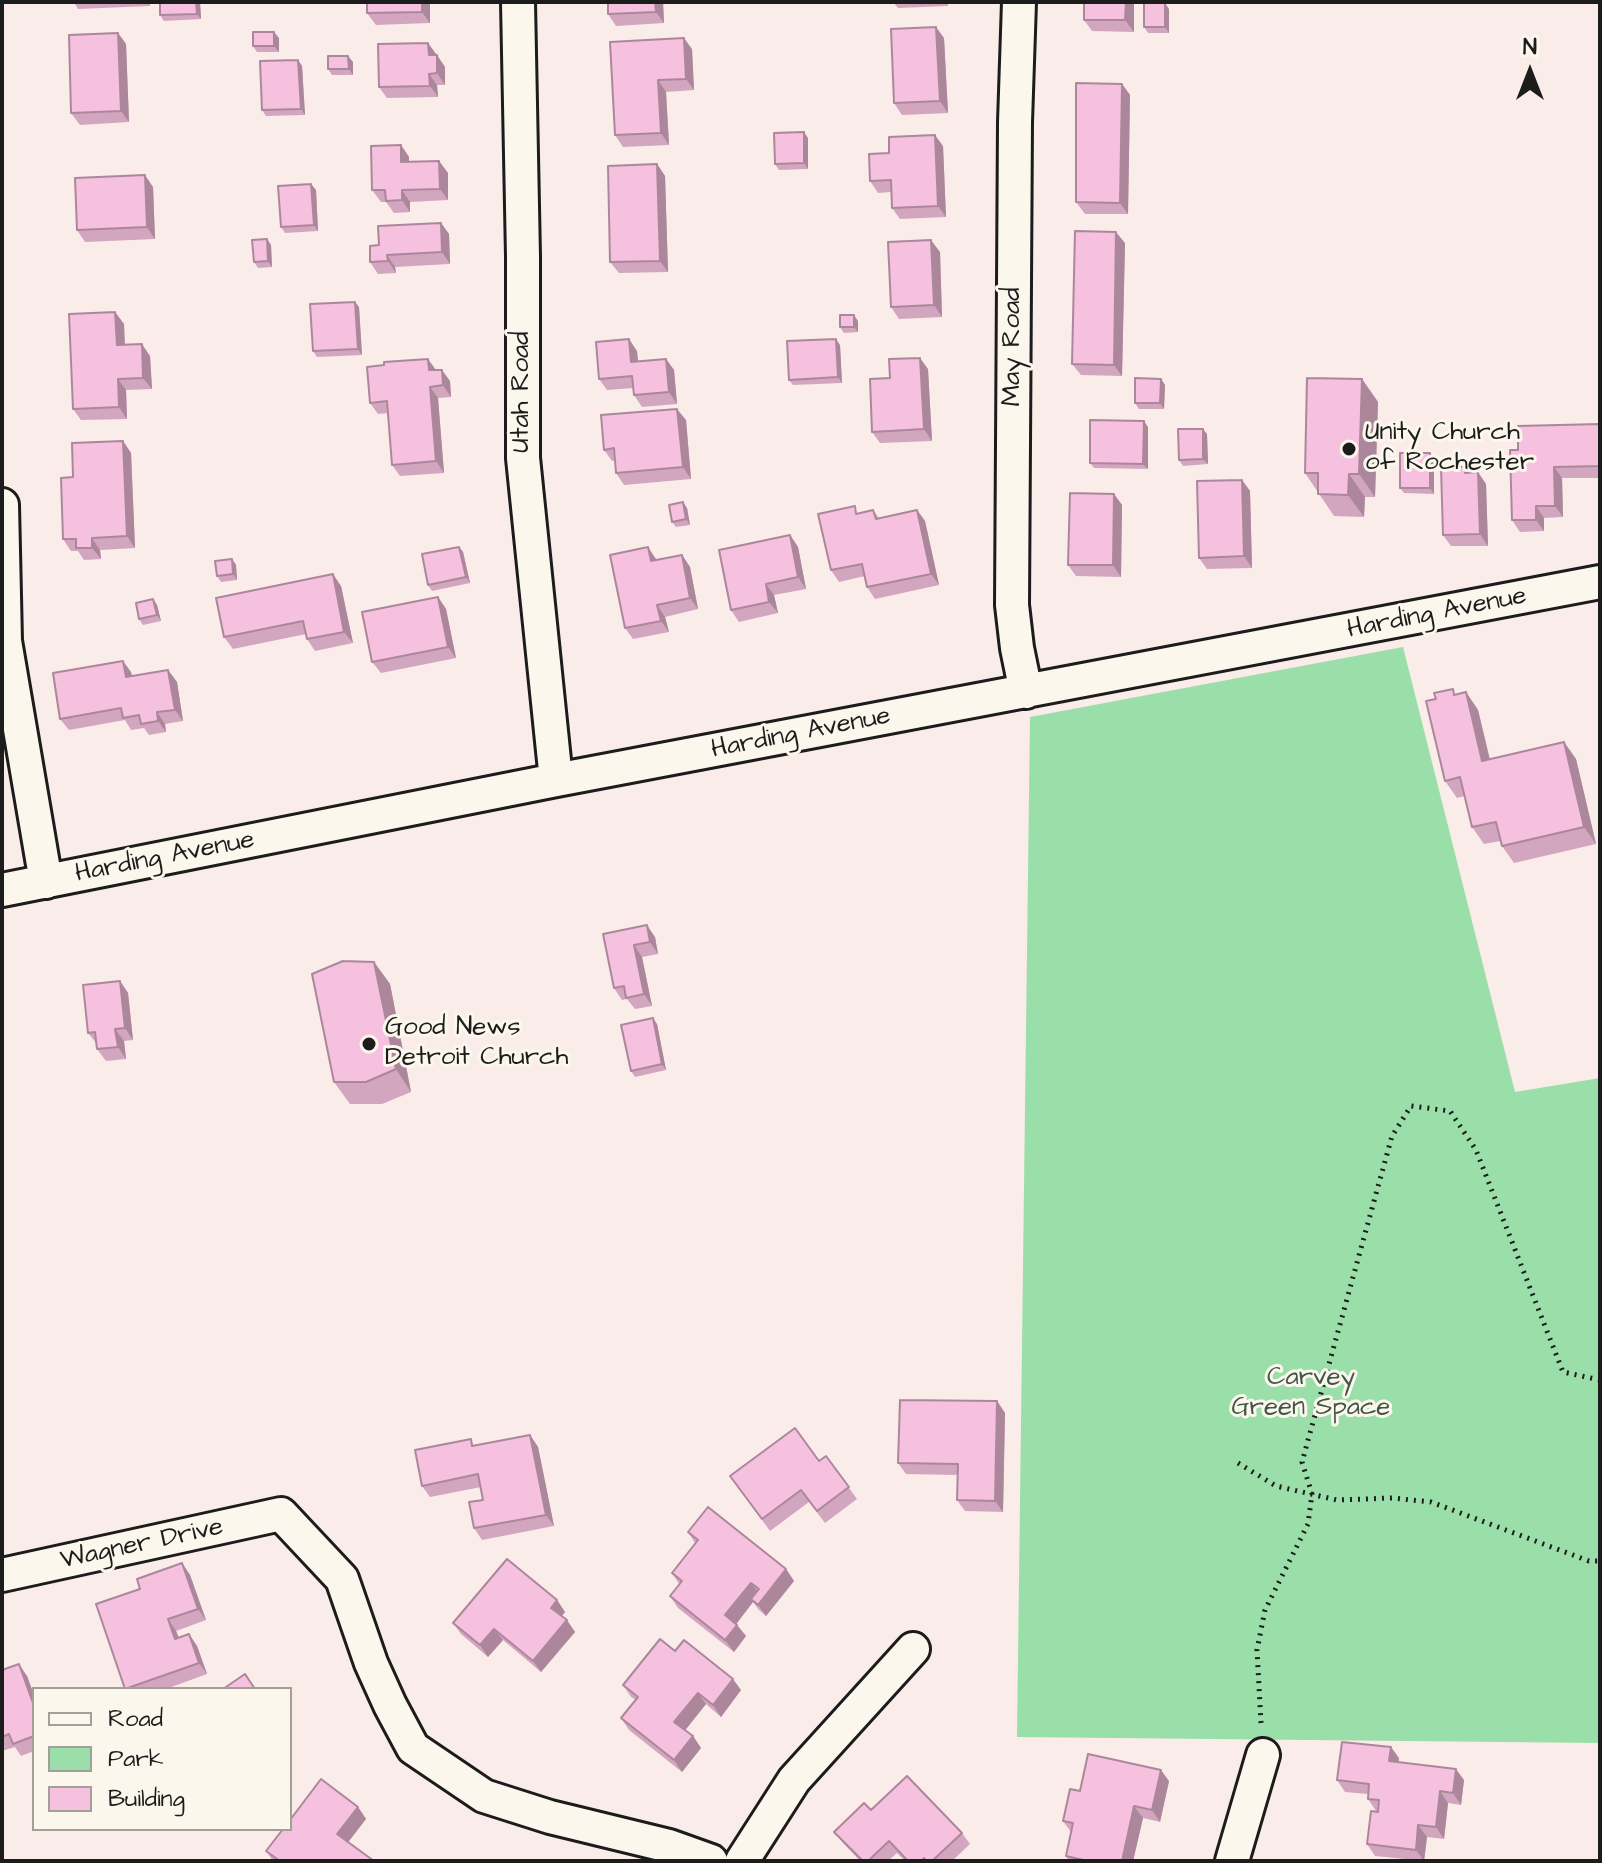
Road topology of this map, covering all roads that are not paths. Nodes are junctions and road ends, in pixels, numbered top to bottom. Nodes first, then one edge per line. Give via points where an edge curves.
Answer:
1 (518, 2) edge
2 (1019, 2) edge
3 (2, 505) edge
4 (1600, 582) edge
5 (1026, 692) junction
6 (556, 780) junction
7 (46, 882) junction
8 (2, 890) edge
9 (2, 1575) edge
10 (913, 1649) dead end
11 (1263, 1755) road end
12 (711, 1861) edge
13 (742, 1861) edge
14 (1232, 1861) edge

1 - 6 street, Utah Road via 523,458
2 - 5 street, May Road via 1012,605
3 - 7 street via 5,641
4 - 5 street, Harding Avenue
5 - 6 street, Harding Avenue
6 - 7 street, Harding Avenue
7 - 8 street, Harding Avenue
9 - 12 street, Wagner Drive via 281,1514 342,1579 371,1663 413,1748 484,1796
10 - 13 street via 794,1780
11 - 14 street

